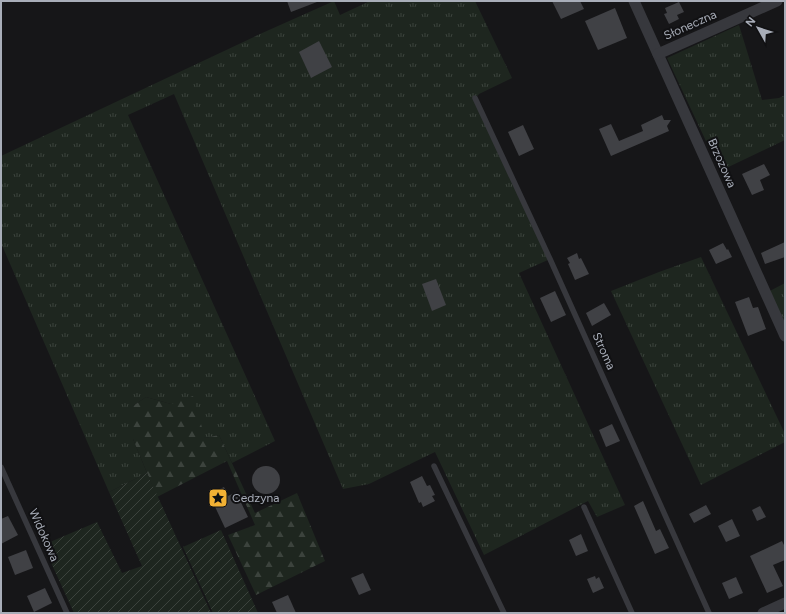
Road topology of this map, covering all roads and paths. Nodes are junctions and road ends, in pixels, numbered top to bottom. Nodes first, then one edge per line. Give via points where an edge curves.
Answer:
1 (634, 1) edge
2 (777, 1) edge
3 (658, 54) junction
4 (475, 98) dead end
5 (785, 336) edge
6 (434, 466) dead end
7 (1, 467) edge
8 (584, 507) dead end
9 (785, 603) edge
10 (67, 613) edge
11 (504, 613) edge
12 (632, 613) edge
13 (710, 613) edge
14 (763, 613) edge

1 - 3 street, Brzozowa
2 - 3 street, Słoneczna
3 - 5 street, Brzozowa
4 - 13 lane, Stroma
6 - 11 lane
7 - 10 lane, Widokowa
8 - 12 lane
9 - 14 street

